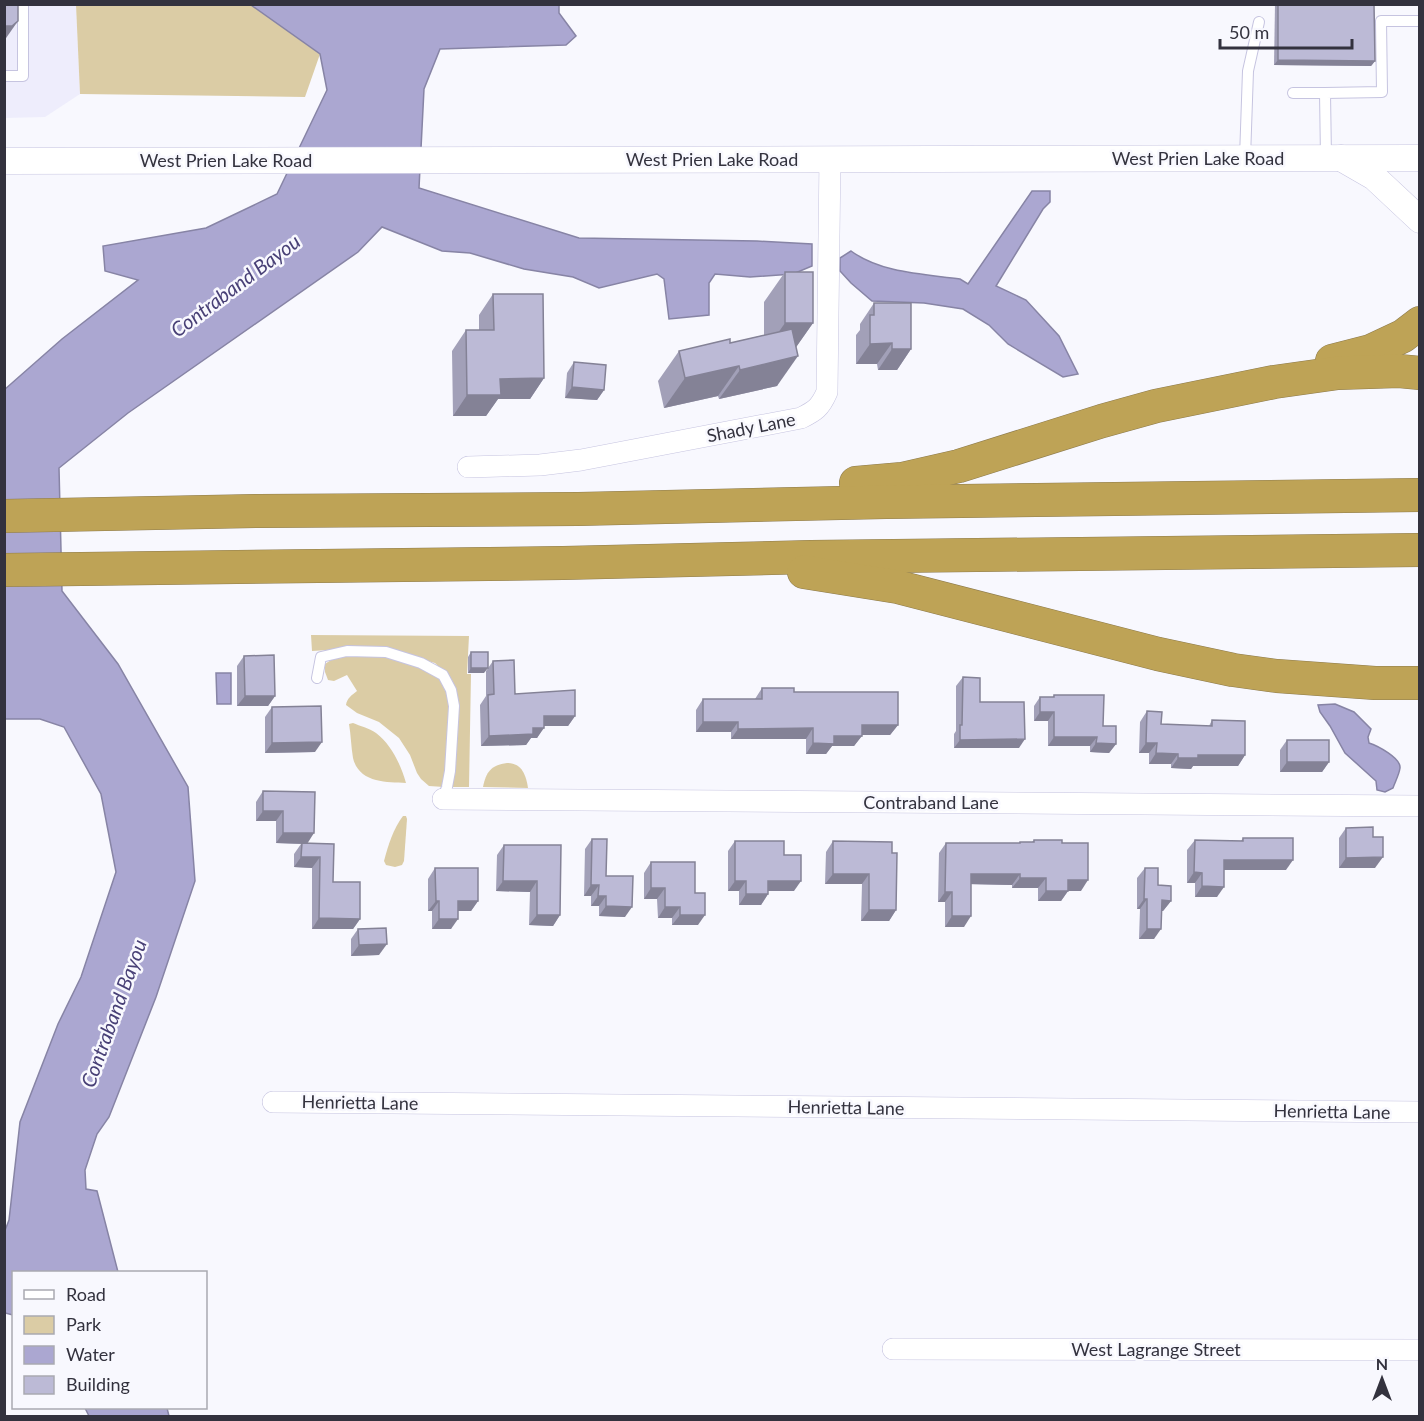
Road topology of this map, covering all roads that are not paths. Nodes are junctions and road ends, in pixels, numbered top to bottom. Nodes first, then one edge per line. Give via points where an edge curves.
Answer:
1 (23, 4) edge
2 (1419, 21) edge
3 (1259, 22) dead end
4 (4, 76) edge
5 (1293, 93) dead end
6 (1325, 93) junction
7 (830, 158) junction
8 (1245, 158) junction
9 (1333, 158) junction
10 (1419, 158) edge
11 (4, 160) edge
12 (1419, 220) edge
13 (1419, 322) edge
14 (1419, 373) edge
15 (1245, 388) junction
16 (468, 466) dead end
17 (1419, 495) edge
18 (620, 507) junction
19 (4, 516) edge
20 (1419, 550) edge
21 (686, 560) junction
22 (4, 570) edge
23 (317, 678) dead end
24 (1419, 683) edge
25 (443, 799) joint
26 (1419, 806) edge
27 (273, 1102) dead end
28 (1419, 1112) edge
29 (893, 1349) dead end
30 (1419, 1350) edge

1 - 4 lane via 23,76
2 - 6 lane via 1381,21 1382,92
3 - 8 lane via 1248,71
5 - 6 lane
6 - 9 lane
7 - 8 street, West Prien Lake Road
7 - 11 street, West Prien Lake Road
7 - 16 street, Shady Lane via 827,392 815,411 801,418 581,460
8 - 9 street, West Prien Lake Road
9 - 10 street, West Prien Lake Road
9 - 12 street via 1374,177
13 - 15 highway via 1403,336 1371,351
14 - 15 highway via 1338,373
15 - 18 highway via 1155,406 959,466 902,479
17 - 18 highway
18 - 19 highway
20 - 21 highway
21 - 22 highway
21 - 24 highway via 898,587 1233,670 1342,681
23 - 25 lane via 321,657 347,651 386,652 443,675 454,706 450,771
25 - 26 street, Contraband Lane
27 - 28 street, Henrietta Lane
29 - 30 street, West Lagrange Street

